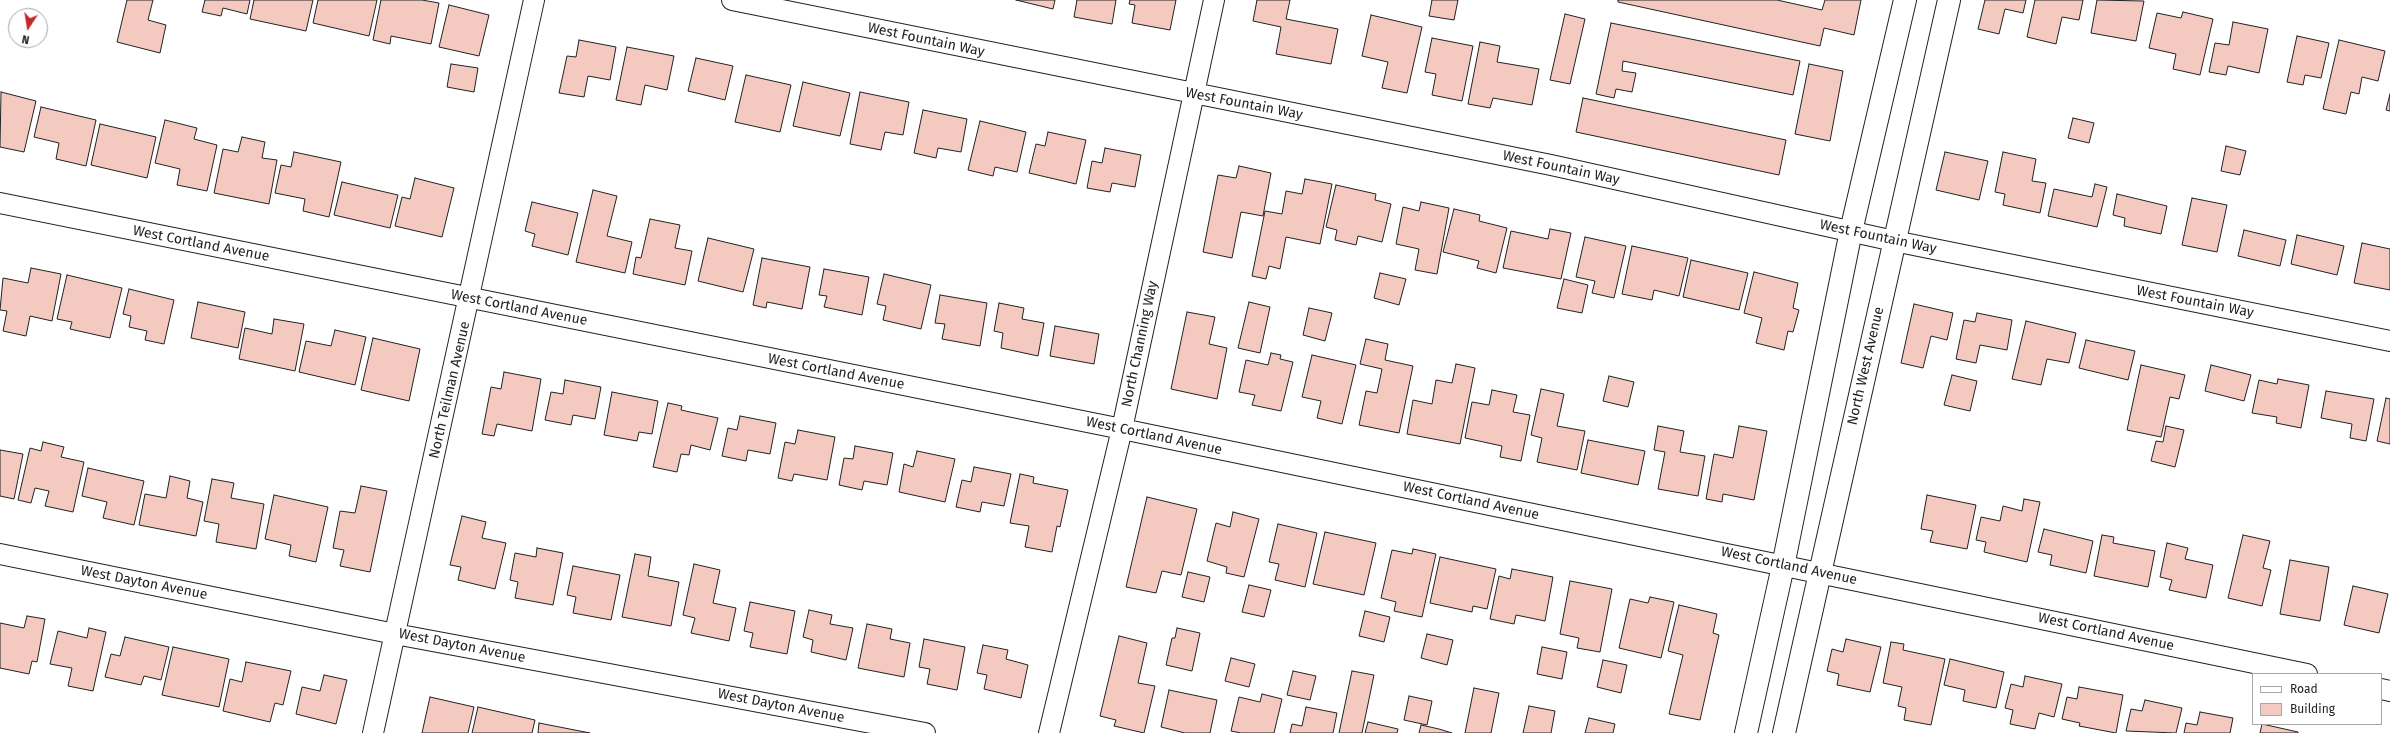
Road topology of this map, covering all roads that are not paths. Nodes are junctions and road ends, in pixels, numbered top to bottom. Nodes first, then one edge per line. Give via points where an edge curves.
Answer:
1 (534, 0) edge
2 (732, 0) edge
3 (1214, 0) edge
4 (1905, 0) edge
5 (1949, 0) edge
6 (1194, 94) junction
7 (0, 203) edge
8 (1851, 231) junction
9 (1894, 241) junction
10 (470, 299) junction
11 (2390, 341) edge
12 (1122, 429) junction
13 (0, 554) edge
14 (1783, 566) junction
15 (1820, 572) junction
16 (395, 634) junction
17 (2302, 673) edge
18 (373, 733) edge
19 (925, 733) edge
20 (1049, 733) edge
21 (1746, 733) edge
22 (1784, 733) edge

1 - 10 street, North Teilman Avenue
2 - 6 street, West Fountain Way
3 - 6 street, North Channing Way
4 - 8 main road
5 - 9 main road, North West Avenue
6 - 8 street, West Fountain Way via 1559,167
6 - 12 street, North Channing Way
7 - 10 street, West Cortland Avenue
8 - 9 street, West Fountain Way
8 - 14 main road
9 - 11 street, West Fountain Way
9 - 15 main road, North West Avenue
10 - 12 street, West Cortland Avenue
10 - 16 street, North Teilman Avenue
12 - 14 street, West Cortland Avenue
12 - 20 street, North Channing Way
13 - 16 street, West Dayton Avenue
14 - 15 street, West Cortland Avenue
14 - 21 main road
15 - 17 street, West Cortland Avenue
15 - 22 main road, North West Avenue
16 - 18 street, North Teilman Avenue
16 - 19 street, West Dayton Avenue

